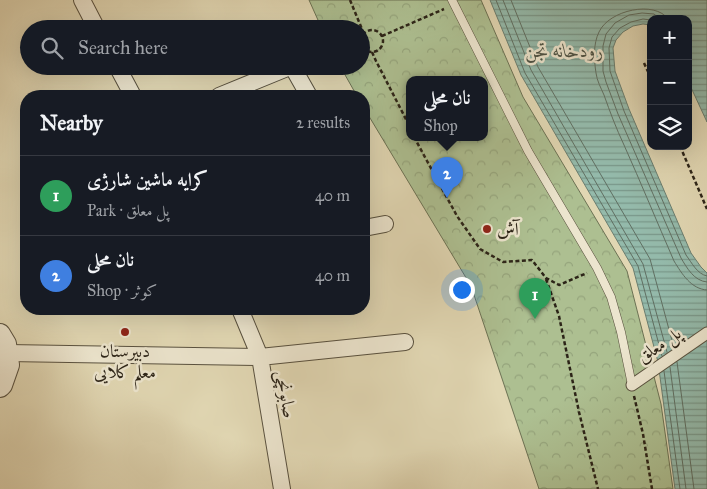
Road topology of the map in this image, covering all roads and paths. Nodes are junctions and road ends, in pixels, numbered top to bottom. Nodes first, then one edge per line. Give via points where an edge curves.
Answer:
1 (82, 0) edge
2 (350, 0) edge
3 (453, 2) edge
4 (93, 20) edge
5 (358, 20) edge
6 (370, 31) edge
7 (382, 36) junction
8 (372, 52) joint
9 (644, 63) dead end
10 (647, 69) edge
11 (122, 75) edge
12 (270, 75) edge
13 (297, 75) edge
14 (130, 90) edge
15 (234, 90) edge
16 (306, 90) edge
17 (406, 119) edge
18 (416, 141) edge
19 (682, 150) edge
20 (707, 209) edge
21 (384, 224) dead end
22 (370, 227) edge
23 (598, 268) junction
24 (546, 278) junction
25 (242, 315) edge
26 (707, 333) edge
27 (0, 334) edge
28 (405, 342) dead end
29 (7, 353) junction
30 (260, 357) junction
31 (632, 385) junction
32 (0, 387) edge
33 (282, 489) edge
34 (598, 489) edge
35 (652, 489) edge

1 - 4 street
2 - 5 path
3 - 7 path
3 - 23 lane via 528,151
6 - 7 path via 374,30
7 - 8 path via 381,46
8 - 17 path
9 - 10 path
11 - 14 street
12 - 15 street
13 - 16 street
18 - 24 path via 457,216 480,249 503,262 532,260
19 - 20 path
21 - 22 street
23 - 24 path via 559,285
23 - 31 lane via 611,297
24 - 34 path via 558,316
25 - 30 street, صابونچی
26 - 31 street, پل معلق
27 - 29 street
28 - 30 street
29 - 30 street
29 - 32 street via 9,364
30 - 33 street, صابونچی
31 - 35 path

